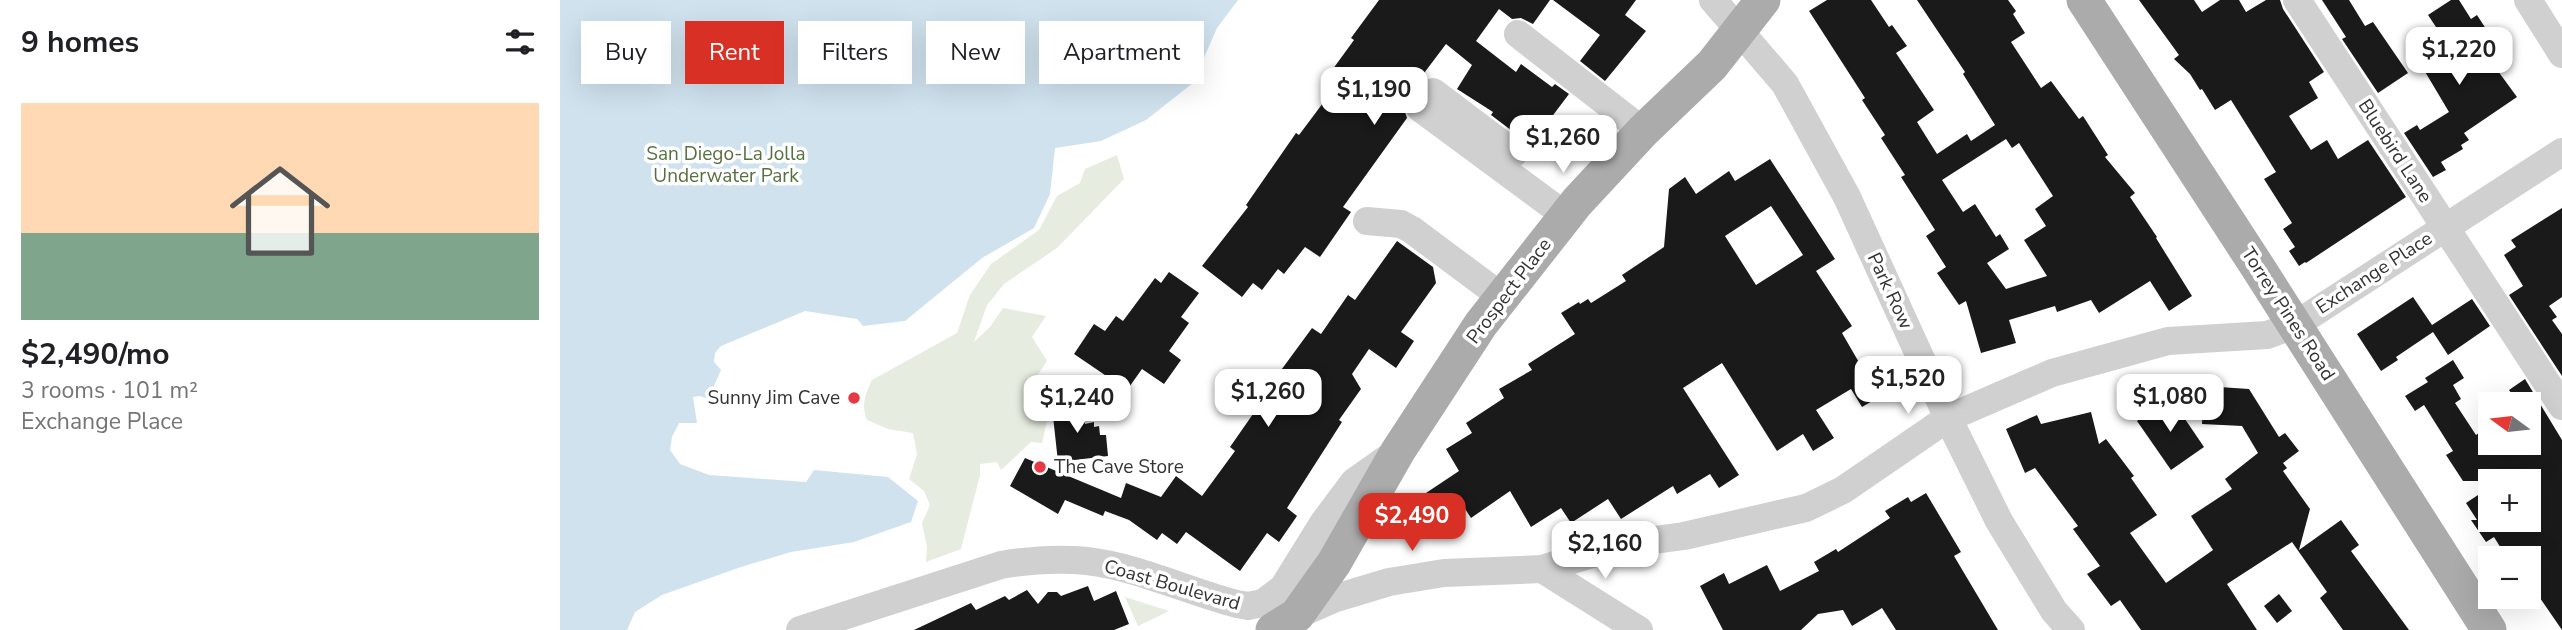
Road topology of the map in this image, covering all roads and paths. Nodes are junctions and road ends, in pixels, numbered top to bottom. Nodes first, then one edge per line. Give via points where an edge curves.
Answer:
1 (1713, 0) edge
2 (1763, 0) edge
3 (2084, 0) edge
4 (2297, 0) edge
5 (2528, 0) edge
6 (1740, 30) junction
7 (1518, 34) dead end
8 (2562, 54) edge
9 (1427, 100) dead end
10 (1643, 131) junction
11 (2562, 152) edge
12 (1572, 209) junction
13 (1367, 221) dead end
14 (2444, 227) junction
15 (1502, 297) junction
16 (2295, 325) junction
17 (2562, 406) edge
18 (1948, 418) junction
19 (1398, 451) junction
20 (1542, 569) junction
21 (1288, 625) edge
22 (800, 630) edge
23 (1639, 630) edge
24 (2071, 630) edge
25 (2489, 630) edge

1 - 6 street, Park Row
2 - 6 main road, Prospect Place
3 - 16 main road, Torrey Pines Road
4 - 14 street, Bluebird Lane
5 - 8 street
6 - 10 main road, Prospect Place via 1712,65
6 - 18 street, Park Row via 1785,84 1847,197
7 - 10 street
9 - 12 street
10 - 12 main road, Prospect Place
11 - 14 street, Exchange Place
12 - 15 main road, Prospect Place
13 - 15 street via 1401,224 1412,230
14 - 16 street, Exchange Place
14 - 17 street, Bluebird Lane
15 - 19 main road, Prospect Place
16 - 18 street, Exchange Place via 2267,335 2168,341 2052,373
16 - 25 main road, Torrey Pines Road
18 - 20 street, Exchange Place via 1843,490 1807,508 1684,536 1625,544
18 - 24 street, Park Row via 1999,521 2054,611
19 - 21 main road, Prospect Place via 1334,563
19 - 22 street, Coast Boulevard via 1354,482 1283,588 1263,604 1237,604 1088,561 1033,560 1002,565
20 - 21 street, Exchange Place via 1406,578 1336,598
20 - 23 street

